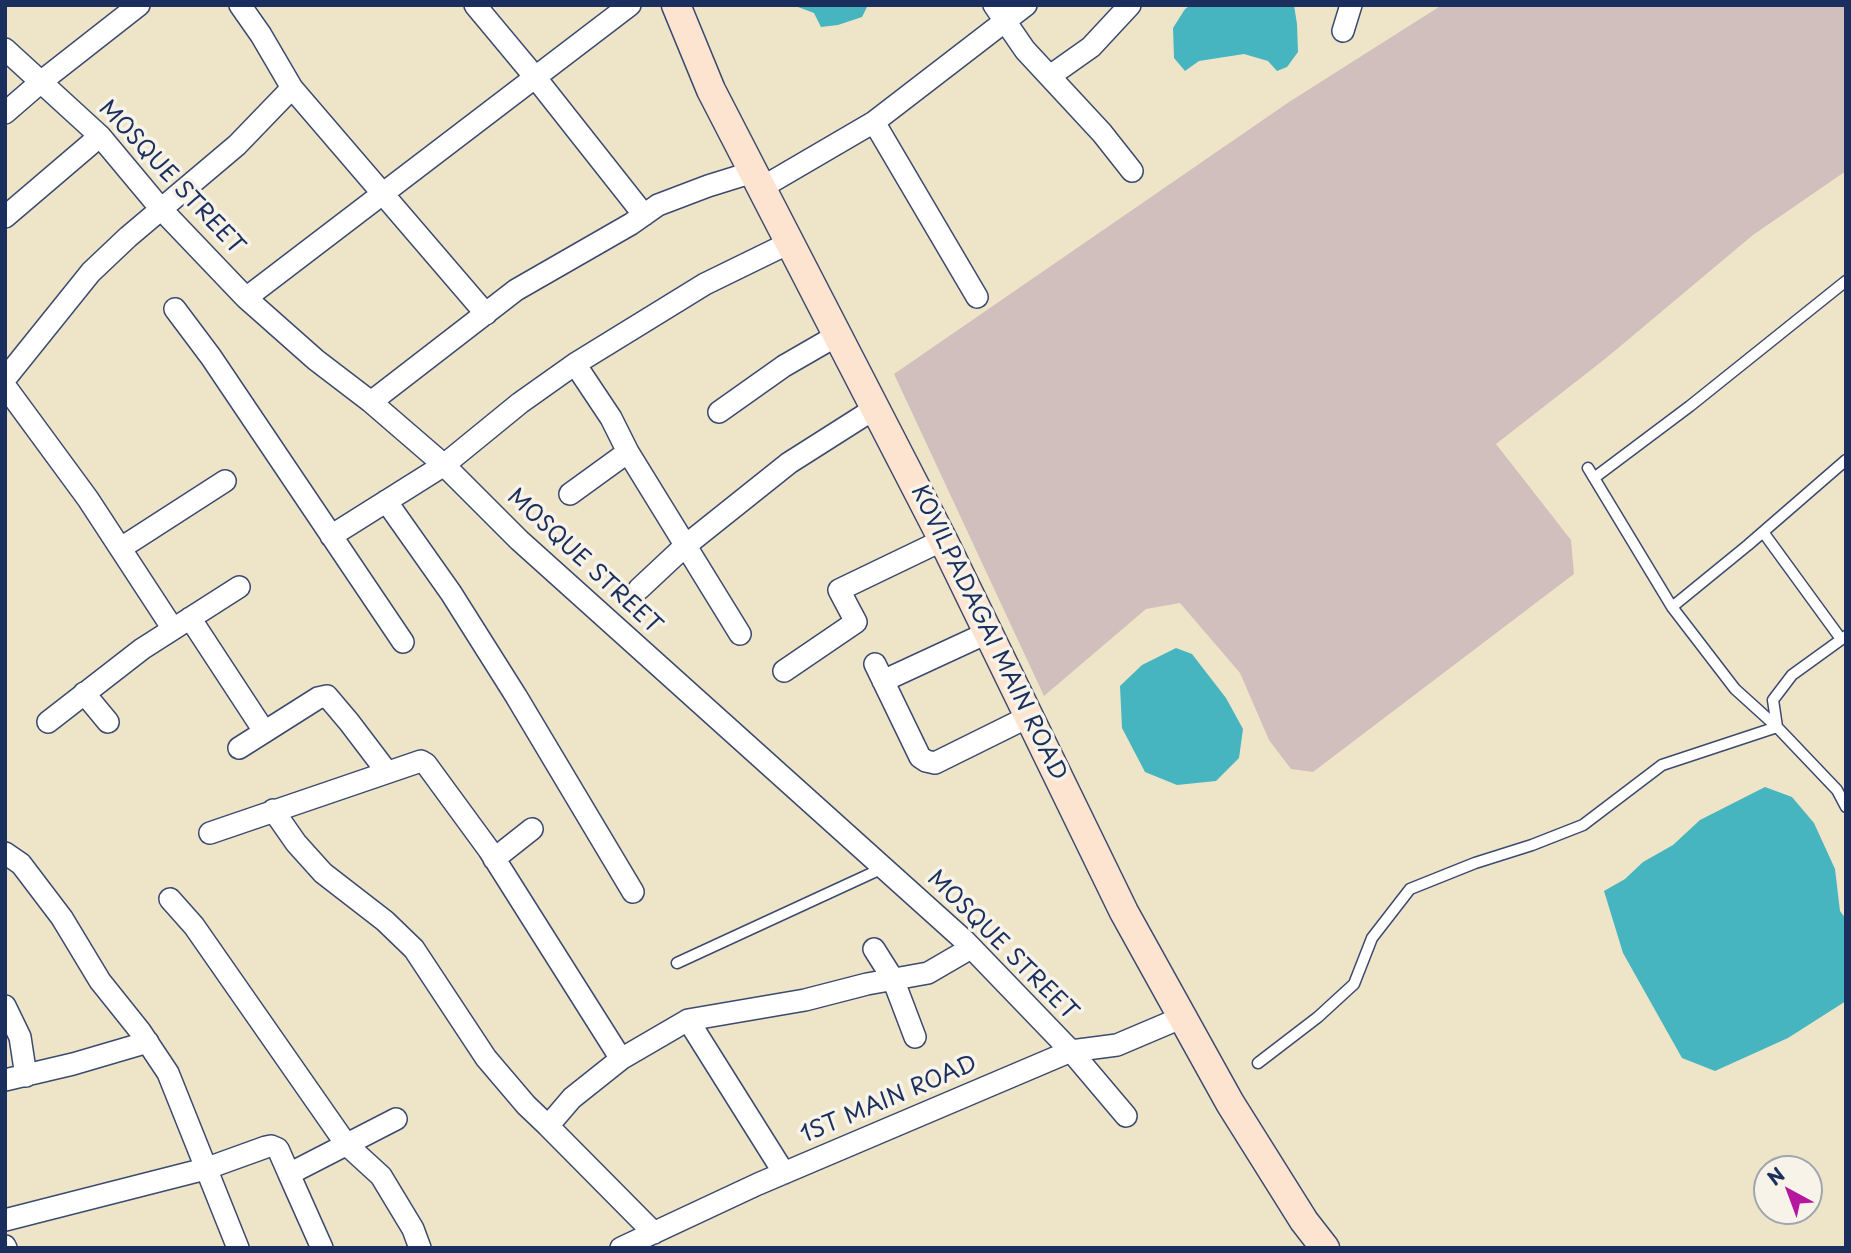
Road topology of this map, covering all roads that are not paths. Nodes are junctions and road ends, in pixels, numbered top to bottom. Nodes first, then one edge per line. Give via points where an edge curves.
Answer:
1 (139, 5) edge
2 (240, 5) edge
3 (475, 5) edge
4 (629, 5) edge
5 (676, 5) edge
6 (1026, 5) edge
7 (1130, 5) edge
8 (1351, 5) edge
9 (999, 14) edge
10 (1343, 31) dead end
11 (5, 49) edge
12 (1050, 76) junction
13 (536, 77) junction
14 (42, 81) junction
15 (292, 89) junction
16 (5, 113) edge
17 (874, 122) junction
18 (100, 136) junction
19 (1132, 171) dead end
20 (757, 180) junction
21 (383, 192) junction
22 (161, 209) junction
23 (644, 215) junction
24 (5, 217) edge
25 (789, 243) junction
26 (1846, 282) edge
27 (977, 297) dead end
28 (246, 298) junction
29 (176, 309) dead end
30 (486, 314) junction
31 (836, 336) junction
32 (575, 364) junction
33 (5, 379) edge
34 (5, 386) edge
35 (371, 402) junction
36 (874, 408) junction
37 (719, 412) dead end
38 (628, 452) junction
39 (1846, 460) edge
40 (444, 465) junction
41 (1588, 468) dead end
42 (1594, 478) junction
43 (225, 481) dead end
44 (570, 494) dead end
45 (386, 501) junction
46 (1763, 532) junction
47 (331, 536) junction
48 (943, 540) junction
49 (685, 546) junction
50 (121, 548) junction
51 (239, 587) dead end
52 (639, 589) dead end
53 (1672, 607) junction
54 (182, 624) junction
55 (989, 632) junction
56 (740, 634) dead end
57 (1844, 638) edge
58 (403, 642) dead end
59 (784, 671) dead end
60 (83, 693) junction
61 (1030, 716) junction
62 (48, 722) dead end
63 (108, 722) dead end
64 (1777, 727) junction
65 (264, 732) junction
66 (239, 748) dead end
67 (387, 772) junction
68 (1846, 807) edge
69 (274, 810) junction
70 (532, 829) dead end
71 (209, 833) dead end
72 (5, 853) edge
73 (494, 859) junction
74 (883, 868) junction
75 (634, 892) dead end
76 (170, 899) dead end
77 (971, 948) junction
78 (874, 949) dead end
79 (677, 963) dead end
80 (893, 979) junction
81 (5, 1006) edge
82 (1183, 1017) junction
83 (688, 1020) junction
84 (915, 1037) dead end
85 (148, 1042) junction
86 (1071, 1051) junction
87 (621, 1059) junction
88 (1258, 1062) dead end
89 (26, 1076) junction
90 (5, 1080) edge
91 (1126, 1116) dead end
92 (396, 1119) dead end
93 (548, 1126) junction
94 (346, 1144) junction
95 (205, 1169) junction
96 (784, 1173) junction
97 (289, 1174) junction
98 (5, 1220) edge
99 (654, 1233) junction
100 (238, 1248) edge
101 (322, 1248) edge
102 (420, 1248) edge
103 (621, 1248) edge
104 (1325, 1248) edge

1 - 14 street
2 - 15 street
3 - 13 street
4 - 13 street
5 - 20 main road, KOVILPADAGAI MAIN ROAD via 711,90
6 - 9 street
7 - 12 street via 1090,47
8 - 10 street
9 - 12 street
9 - 17 street
11 - 14 street, MOSQUE STREET
12 - 19 street
13 - 21 street
13 - 23 street
14 - 16 street
14 - 18 street, MOSQUE STREET
15 - 21 street
15 - 22 street via 237,145
17 - 20 street
17 - 27 street
18 - 22 street, MOSQUE STREET
18 - 24 street
20 - 23 street via 708,186
20 - 25 main road, KOVILPADAGAI MAIN ROAD
21 - 28 street
21 - 30 street
22 - 28 street, MOSQUE STREET
22 - 33 street via 91,272
23 - 30 street via 516,290
25 - 31 main road, KOVILPADAGAI MAIN ROAD
25 - 32 street via 705,284
26 - 42 lane
28 - 35 street, MOSQUE STREET
29 - 47 street
30 - 35 street
31 - 36 main road, KOVILPADAGAI MAIN ROAD
31 - 37 street
32 - 38 street
32 - 40 street
34 - 50 street
35 - 40 street, MOSQUE STREET
36 - 48 main road, KOVILPADAGAI MAIN ROAD
36 - 49 street via 789,463
38 - 44 street
38 - 49 street
39 - 46 lane
40 - 45 street
40 - 74 street, MOSQUE STREET via 519,540
41 - 42 lane
42 - 53 lane
43 - 50 street
45 - 47 street
45 - 75 street via 509,684
46 - 53 lane
46 - 57 lane
47 - 58 street
48 - 55 main road, KOVILPADAGAI MAIN ROAD
48 - 59 street via 839,590 856,622
49 - 52 street
49 - 56 street
50 - 54 street
51 - 54 street
53 - 64 lane via 1735,689
54 - 60 street
54 - 65 street
55 - 61 main road, KOVILPADAGAI MAIN ROAD
55 - 61 street via 879,673 920,757 935,763
57 - 64 lane via 1792,675 1773,700
60 - 62 street
60 - 63 street
61 - 82 main road, KOVILPADAGAI MAIN ROAD via 1124,912
64 - 68 lane via 1837,790
64 - 88 lane via 1662,765 1583,824 1410,889 1372,939 1354,984
65 - 66 street
65 - 67 street via 327,696
67 - 69 street
67 - 73 street via 414,762 426,764
69 - 71 street
69 - 93 street via 323,873 414,949 486,1058
70 - 73 street
72 - 85 street via 21,864 62,918 100,981
73 - 87 street
74 - 77 street, MOSQUE STREET
74 - 79 lane
76 - 94 street via 194,926
77 - 80 street via 928,974
77 - 86 street, MOSQUE STREET
78 - 80 street
80 - 83 street
80 - 84 street
81 - 89 street via 20,1037
82 - 86 street, 1ST MAIN ROAD via 1117,1045
82 - 104 main road, KOVILPADAGAI MAIN ROAD via 1230,1103
83 - 87 street
83 - 96 street
85 - 89 street
85 - 95 street via 168,1073
86 - 91 street, MOSQUE STREET
86 - 96 street, 1ST MAIN ROAD
87 - 93 street via 572,1098
89 - 90 street
92 - 94 street
93 - 99 street
94 - 97 street
94 - 102 street via 381,1176
95 - 97 street via 271,1146 278,1149
95 - 98 street
95 - 100 street
96 - 99 street, 1ST MAIN ROAD
97 - 101 street
99 - 103 street, 1ST MAIN ROAD

